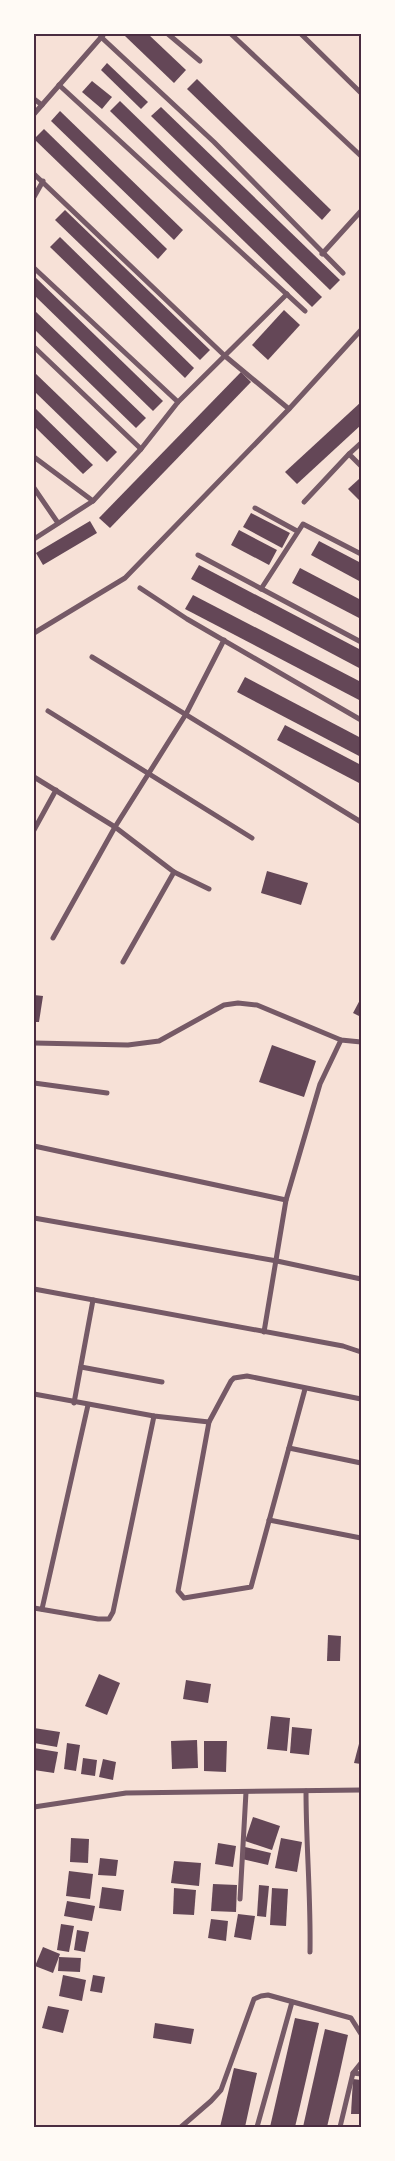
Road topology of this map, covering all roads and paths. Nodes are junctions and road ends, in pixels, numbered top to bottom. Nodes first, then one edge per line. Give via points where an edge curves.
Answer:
1 (168, 34) edge
2 (231, 34) edge
3 (302, 34) edge
4 (102, 35) edge
5 (200, 61) dead end
6 (59, 85) junction
7 (361, 93) edge
8 (34, 99) edge
9 (42, 104) junction
10 (34, 114) edge
11 (361, 156) edge
12 (34, 174) edge
13 (43, 181) junction
14 (34, 197) edge
15 (361, 211) edge
16 (322, 254) junction
17 (34, 268) edge
18 (343, 273) dead end
19 (287, 294) junction
20 (305, 311) dead end
21 (361, 330) edge
22 (34, 347) edge
23 (225, 356) junction
24 (178, 402) junction
25 (289, 409) junction
26 (361, 443) edge
27 (141, 449) junction
28 (349, 454) junction
29 (34, 457) edge
30 (361, 466) edge
31 (34, 488) edge
32 (93, 501) junction
33 (304, 502) dead end
34 (255, 508) dead end
35 (58, 523) junction
36 (297, 531) junction
37 (34, 539) edge
38 (361, 554) edge
39 (198, 555) dead end
40 (140, 588) dead end
41 (261, 589) junction
42 (34, 634) edge
43 (224, 640) junction
44 (361, 642) edge
45 (92, 657) dead end
46 (48, 711) dead end
47 (186, 714) junction
48 (361, 720) edge
49 (150, 773) junction
50 (34, 777) edge
51 (56, 790) junction
52 (361, 822) edge
53 (115, 827) junction
54 (34, 830) edge
55 (252, 838) dead end
56 (174, 872) junction
57 (209, 889) dead end
58 (53, 938) dead end
59 (123, 962) dead end
60 (341, 1040) junction
61 (361, 1042) edge
62 (34, 1043) edge
63 (34, 1083) edge
64 (107, 1093) dead end
65 (34, 1146) edge
66 (286, 1200) junction
67 (34, 1218) edge
68 (277, 1261) junction
69 (361, 1279) edge
70 (34, 1289) edge
71 (93, 1300) junction
72 (264, 1332) junction
73 (361, 1352) edge
74 (81, 1367) junction
75 (162, 1382) dead end
76 (305, 1389) junction
77 (34, 1394) edge
78 (361, 1399) edge
79 (74, 1403) junction
80 (88, 1405) junction
81 (154, 1416) junction
82 (209, 1422) junction
83 (289, 1448) junction
84 (361, 1463) edge
85 (269, 1520) junction
86 (361, 1538) edge
87 (34, 1608) edge
88 (42, 1609) junction
89 (361, 1790) edge
90 (306, 1791) junction
91 (246, 1792) junction
92 (34, 1806) edge
93 (240, 1899) dead end
94 (310, 1952) dead end
95 (292, 2002) junction
96 (361, 2034) edge
97 (361, 2063) edge
98 (353, 2072) junction
99 (361, 2074) edge
100 (181, 2127) edge
101 (257, 2127) edge
102 (340, 2127) edge

1 - 5 street
2 - 11 street
3 - 7 street
4 - 6 street
4 - 16 street via 214,142
6 - 9 street
6 - 19 street
8 - 9 street
9 - 10 street
12 - 13 street
13 - 14 street
13 - 23 street
15 - 16 street
16 - 18 street
17 - 24 street
19 - 20 street
19 - 23 street
21 - 25 street
22 - 27 street
23 - 24 street
23 - 25 street
24 - 27 street
25 - 42 street via 125,578
26 - 28 street
27 - 32 street
28 - 30 street
28 - 33 street
29 - 32 street
31 - 35 street
32 - 35 street
34 - 36 street
35 - 37 street
36 - 38 street via 304,524
36 - 41 street
39 - 41 street
40 - 43 street
41 - 44 street
43 - 47 street
43 - 48 street
45 - 47 street
46 - 49 street
47 - 49 street
47 - 52 street
49 - 53 street
49 - 55 street
50 - 51 street
51 - 53 street
51 - 54 street
53 - 56 street
53 - 58 street
56 - 57 street
56 - 59 street
60 - 61 street
60 - 62 street via 257,1006 238,1002 224,1005 159,1041 128,1045
60 - 66 street via 320,1084
63 - 64 street
65 - 66 street
66 - 68 street
67 - 68 street
68 - 69 street
68 - 72 street
70 - 71 street
71 - 72 street
71 - 74 street
72 - 73 street
74 - 75 street
74 - 79 street
76 - 78 street
76 - 82 street via 247,1376 234,1378
76 - 83 street
77 - 79 street
79 - 80 street
80 - 81 street
80 - 88 street
81 - 82 street
81 - 88 street via 113,1612 108,1619 98,1619
82 - 85 street via 178,1591 184,1598 251,1587
83 - 84 street
83 - 85 street
85 - 86 street
87 - 88 street
89 - 90 street
90 - 91 street
90 - 94 street
91 - 92 street via 126,1793
91 - 93 street
95 - 96 street via 351,2018
95 - 100 street via 268,1995 254,1999 221,2090
95 - 101 street
97 - 98 street
98 - 99 street
98 - 102 street

